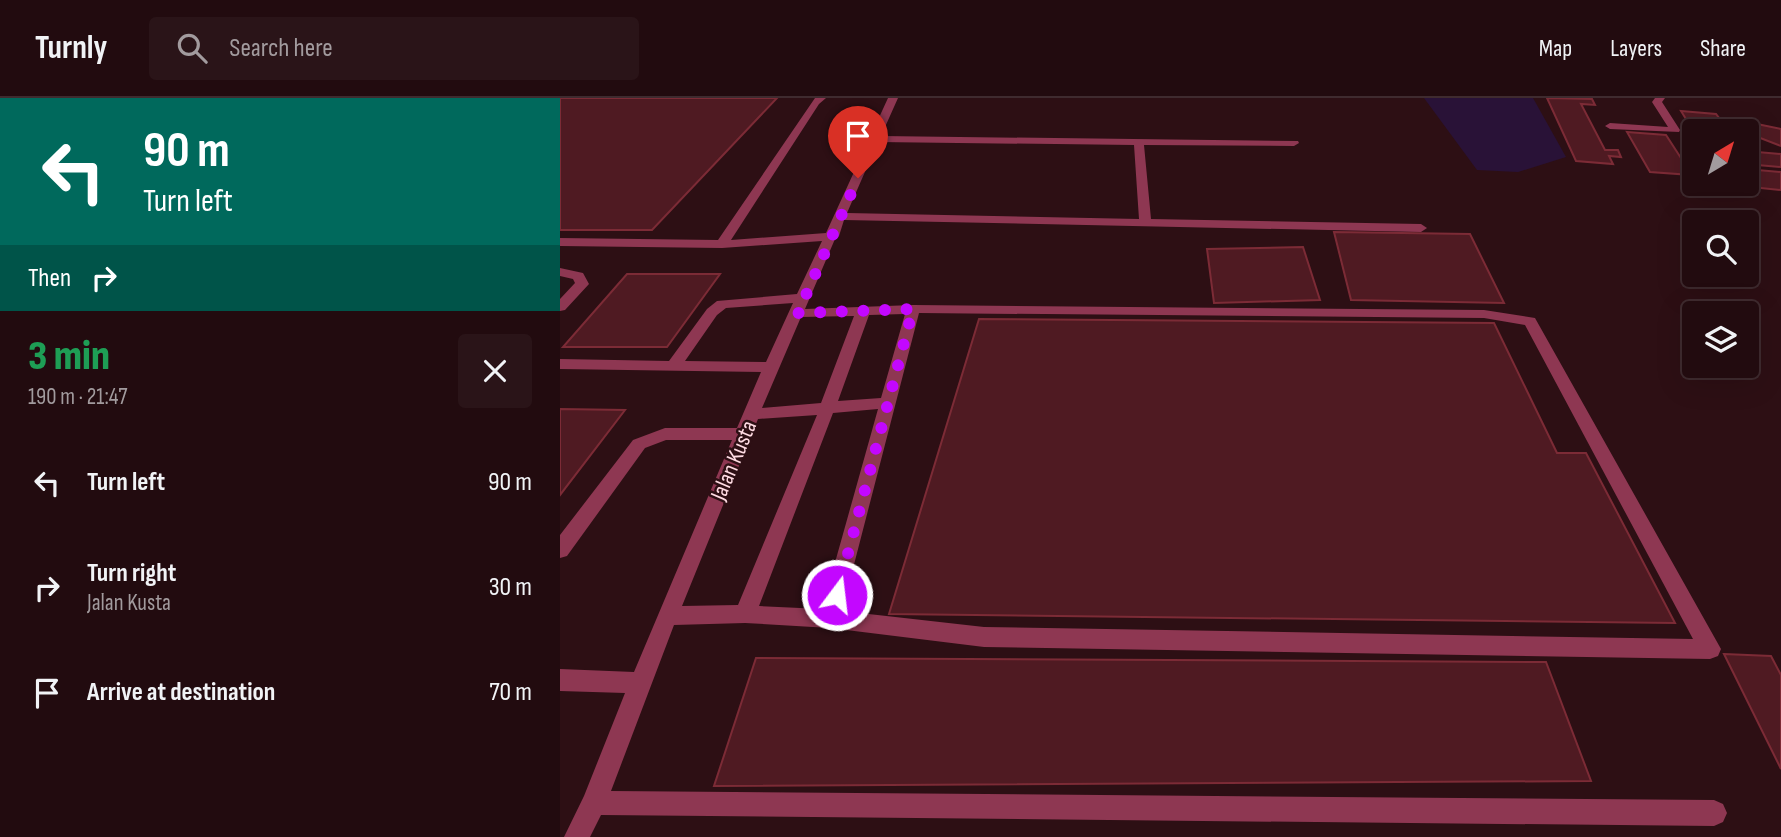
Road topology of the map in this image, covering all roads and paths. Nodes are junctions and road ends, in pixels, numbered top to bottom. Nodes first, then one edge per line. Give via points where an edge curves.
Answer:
1 (821, 98) edge
2 (893, 98) edge
3 (1660, 98) edge
4 (1610, 126) dead end
5 (876, 139) junction
6 (1139, 142) junction
7 (1294, 142) dead end
8 (841, 216) junction
9 (1145, 223) junction
10 (1421, 228) dead end
11 (833, 236) junction
12 (560, 242) edge
13 (722, 244) junction
14 (560, 272) edge
15 (801, 305) junction
16 (560, 307) edge
17 (913, 309) junction
18 (863, 311) junction
19 (560, 364) edge
20 (673, 366) junction
21 (771, 368) junction
22 (889, 403) junction
23 (827, 409) junction
24 (753, 414) junction
25 (745, 433) junction
26 (560, 550) edge
27 (745, 614) junction
28 (668, 616) junction
29 (830, 619) junction
30 (560, 680) edge
31 (640, 683) junction
32 (594, 803) junction
33 (1714, 813) dead end
34 (581, 834) edge

1 - 13 street
2 - 5 street, Jalan Kusta
3 - 4 street via 1657,102 1675,130
5 - 6 street
5 - 8 street, Jalan Kusta
6 - 7 street
6 - 9 street
8 - 9 street
8 - 11 street, Jalan Kusta
9 - 10 street
11 - 13 street
11 - 15 street, Jalan Kusta
12 - 13 street
14 - 16 street via 578,276 582,284
15 - 18 street
15 - 20 street via 722,304
15 - 21 street, Jalan Kusta
17 - 18 street
17 - 22 street
17 - 29 street via 1484,314 1530,321 1710,649 984,637
18 - 23 street
19 - 20 street
20 - 21 street
21 - 24 street, Jalan Kusta
22 - 23 street
22 - 29 street
23 - 24 street
23 - 27 street
24 - 25 street, Jalan Kusta
25 - 26 street via 665,434 639,444
25 - 28 street, Jalan Kusta
27 - 28 street
27 - 29 street
28 - 31 street, Jalan Kusta
30 - 31 street
31 - 32 street, Jalan Kusta
32 - 33 street
32 - 34 street, Jalan Kusta

